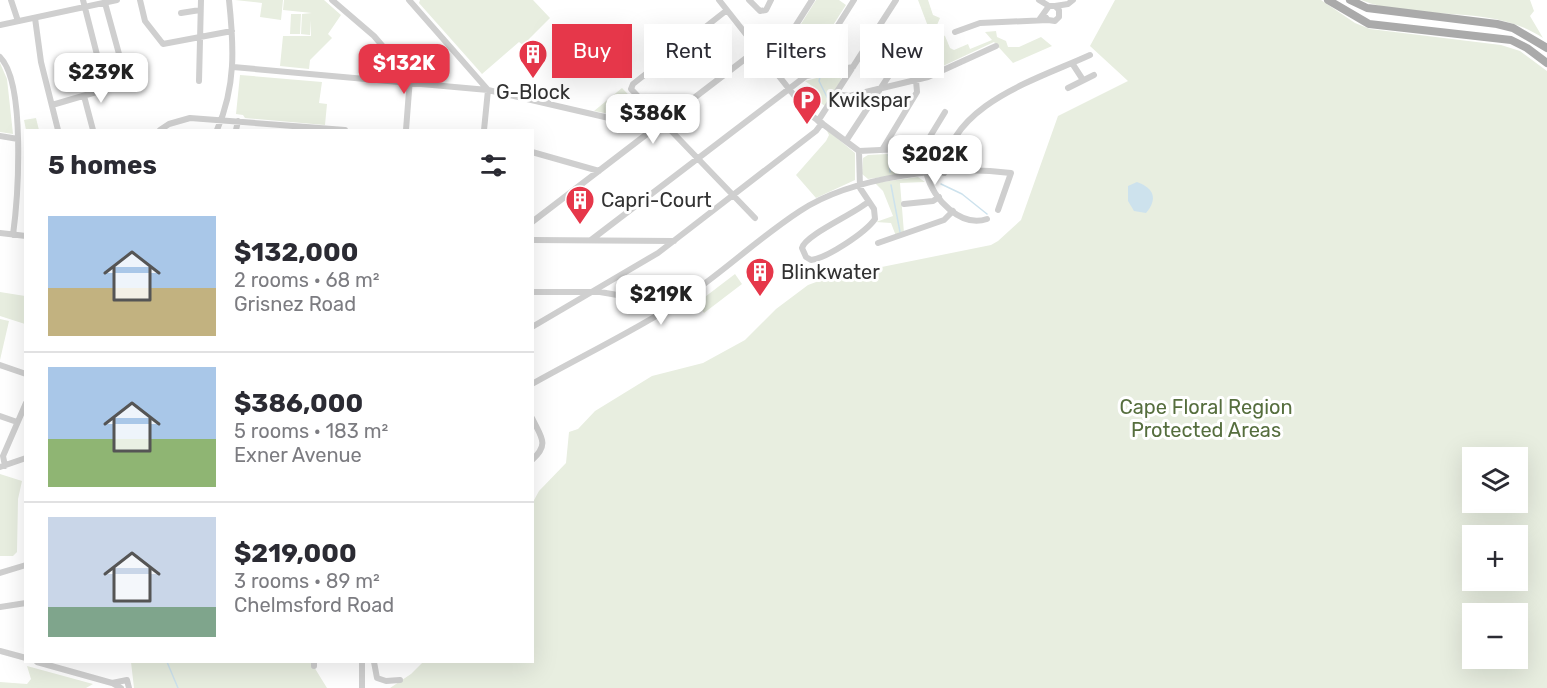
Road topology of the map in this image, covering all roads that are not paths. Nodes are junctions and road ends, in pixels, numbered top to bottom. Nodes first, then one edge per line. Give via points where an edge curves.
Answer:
1 (10, 0) edge
2 (83, 0) edge
3 (117, 0) edge
4 (140, 0) edge
5 (201, 0) edge
6 (229, 0) edge
7 (332, 0) edge
8 (410, 0) edge
9 (719, 0) edge
10 (749, 0) edge
11 (771, 0) edge
12 (812, 0) edge
13 (854, 0) edge
14 (896, 0) edge
15 (1073, 0) edge
16 (1328, 0) edge
17 (1350, 0) edge
18 (1040, 1) edge
19 (105, 3) junction
20 (84, 8) junction
21 (200, 10) junction
22 (727, 10) junction
23 (1050, 12) junction
24 (181, 13) dead end
25 (35, 18) junction
26 (18, 21) junction
27 (797, 24) edge
28 (839, 24) edge
29 (0, 25) edge
30 (232, 30) junction
31 (744, 32) edge
32 (955, 32) dead end
33 (200, 35) junction
34 (996, 46) dead end
35 (1547, 48) edge
36 (1090, 55) dead end
37 (0, 57) edge
38 (744, 61) edge
39 (1072, 63) junction
40 (1547, 63) edge
41 (233, 67) junction
42 (852, 67) junction
43 (848, 68) edge
44 (1094, 75) dead end
45 (781, 78) edge
46 (803, 78) edge
47 (887, 78) edge
48 (916, 80) junction
49 (1083, 80) junction
50 (199, 81) dead end
51 (411, 83) junction
52 (789, 88) junction
53 (880, 88) junction
54 (1068, 88) dead end
55 (106, 90) junction
56 (488, 90) junction
57 (550, 92) dead end
58 (836, 94) junction
59 (84, 96) junction
60 (548, 103) junction
61 (52, 105) junction
62 (945, 112) dead end
63 (221, 120) junction
64 (238, 122) junction
65 (820, 122) junction
66 (660, 125) junction
67 (58, 129) edge
68 (93, 129) edge
69 (162, 129) edge
70 (216, 129) edge
71 (236, 129) edge
72 (332, 129) edge
73 (406, 129) edge
74 (484, 129) edge
75 (0, 136) edge
76 (18, 139) junction
77 (846, 141) junction
78 (882, 150) junction
79 (859, 151) junction
80 (534, 153) edge
81 (698, 159) junction
82 (599, 171) junction
83 (944, 173) junction
84 (927, 174) junction
85 (859, 184) junction
86 (733, 196) junction
87 (939, 197) junction
88 (868, 202) junction
89 (904, 204) dead end
90 (998, 210) dead end
91 (953, 211) junction
92 (755, 218) dead end
93 (987, 219) dead end
94 (534, 220) edge
95 (607, 228) junction
96 (0, 233) edge
97 (13, 235) junction
98 (24, 236) edge
99 (534, 240) edge
100 (591, 240) junction
101 (607, 240) junction
102 (655, 241) junction
103 (675, 241) junction
104 (878, 243) dead end
105 (663, 249) junction
106 (534, 292) edge
107 (590, 292) junction
108 (669, 308) junction
109 (534, 326) edge
110 (0, 365) edge
111 (24, 373) edge
112 (534, 383) edge
113 (24, 407) edge
114 (0, 416) edge
115 (17, 422) junction
116 (534, 422) edge
117 (534, 458) edge
118 (24, 459) edge
119 (2, 466) edge
120 (24, 567) edge
121 (0, 573) edge
122 (24, 603) edge
123 (0, 607) edge
124 (0, 651) edge
125 (24, 657) edge
126 (41, 663) edge
127 (362, 663) edge
128 (374, 663) edge
129 (400, 680) dead end
130 (112, 683) junction
131 (121, 688) edge
132 (129, 688) edge
133 (362, 688) edge

1 - 26 street
2 - 20 street
3 - 19 street
4 - 33 street via 145,21 163,44
5 - 21 street
6 - 30 street
7 - 51 street via 374,36
8 - 56 street
9 - 22 street
10 - 11 street via 760,11 766,10
12 - 27 street
13 - 28 street
14 - 42 street
15 - 23 street
16 - 40 main road via 1369,24 1511,40
17 - 35 main road via 1367,8 1513,28
18 - 23 street
19 - 20 street
19 - 55 street via 128,81
20 - 25 street
20 - 55 street
21 - 24 street
21 - 33 street
22 - 31 street
22 - 66 street via 633,84 631,89
23 - 32 street via 980,23
25 - 26 street
25 - 61 street via 40,62
26 - 29 street
30 - 33 street
30 - 41 street
33 - 50 street
34 - 48 street
36 - 39 street
37 - 76 street via 12,79
38 - 66 street
39 - 49 street
39 - 83 street via 1030,81 969,117 949,148
41 - 51 street
41 - 63 street
42 - 43 street
42 - 58 street
44 - 49 street
45 - 52 street
46 - 52 street
47 - 53 street
48 - 53 street
48 - 78 street via 917,92
49 - 54 street
51 - 56 street
51 - 73 street
52 - 65 street
52 - 81 street
53 - 58 street via 849,96
53 - 77 street
55 - 59 street
56 - 60 street
56 - 74 street
57 - 60 street
58 - 65 street
59 - 61 street
59 - 68 street
60 - 66 street via 635,124
61 - 67 street
62 - 78 street via 923,148
63 - 64 street
63 - 69 street via 190,118
63 - 70 street
64 - 71 street
64 - 72 street
65 - 77 street
65 - 86 street
66 - 81 street
66 - 82 street
75 - 76 street
76 - 97 street
77 - 79 street
78 - 79 street
79 - 85 street
80 - 82 street
81 - 86 street
81 - 95 street
82 - 94 street
83 - 84 street
83 - 90 street via 1011,173
84 - 85 street
84 - 87 street
85 - 88 street
85 - 108 street via 801,210
86 - 92 street
86 - 103 street
87 - 89 street
87 - 91 street
88 - 88 street via 876,213 872,223 821,257 806,257 802,248 805,241
91 - 93 street via 973,222
91 - 104 street via 944,220
95 - 100 street
95 - 101 street
96 - 97 street
97 - 98 street
99 - 100 street
100 - 101 street
101 - 102 street
102 - 103 street
102 - 105 street
103 - 105 street
105 - 107 street
106 - 107 street
107 - 108 street via 664,303
107 - 109 street
108 - 112 street
110 - 111 street
113 - 115 street
114 - 115 street
115 - 119 street
116 - 117 street via 544,445
118 - 119 street
120 - 121 street
122 - 123 street
124 - 125 street
126 - 130 street
127 - 133 street
128 - 129 street via 377,678
130 - 131 street
130 - 132 street via 127,680

